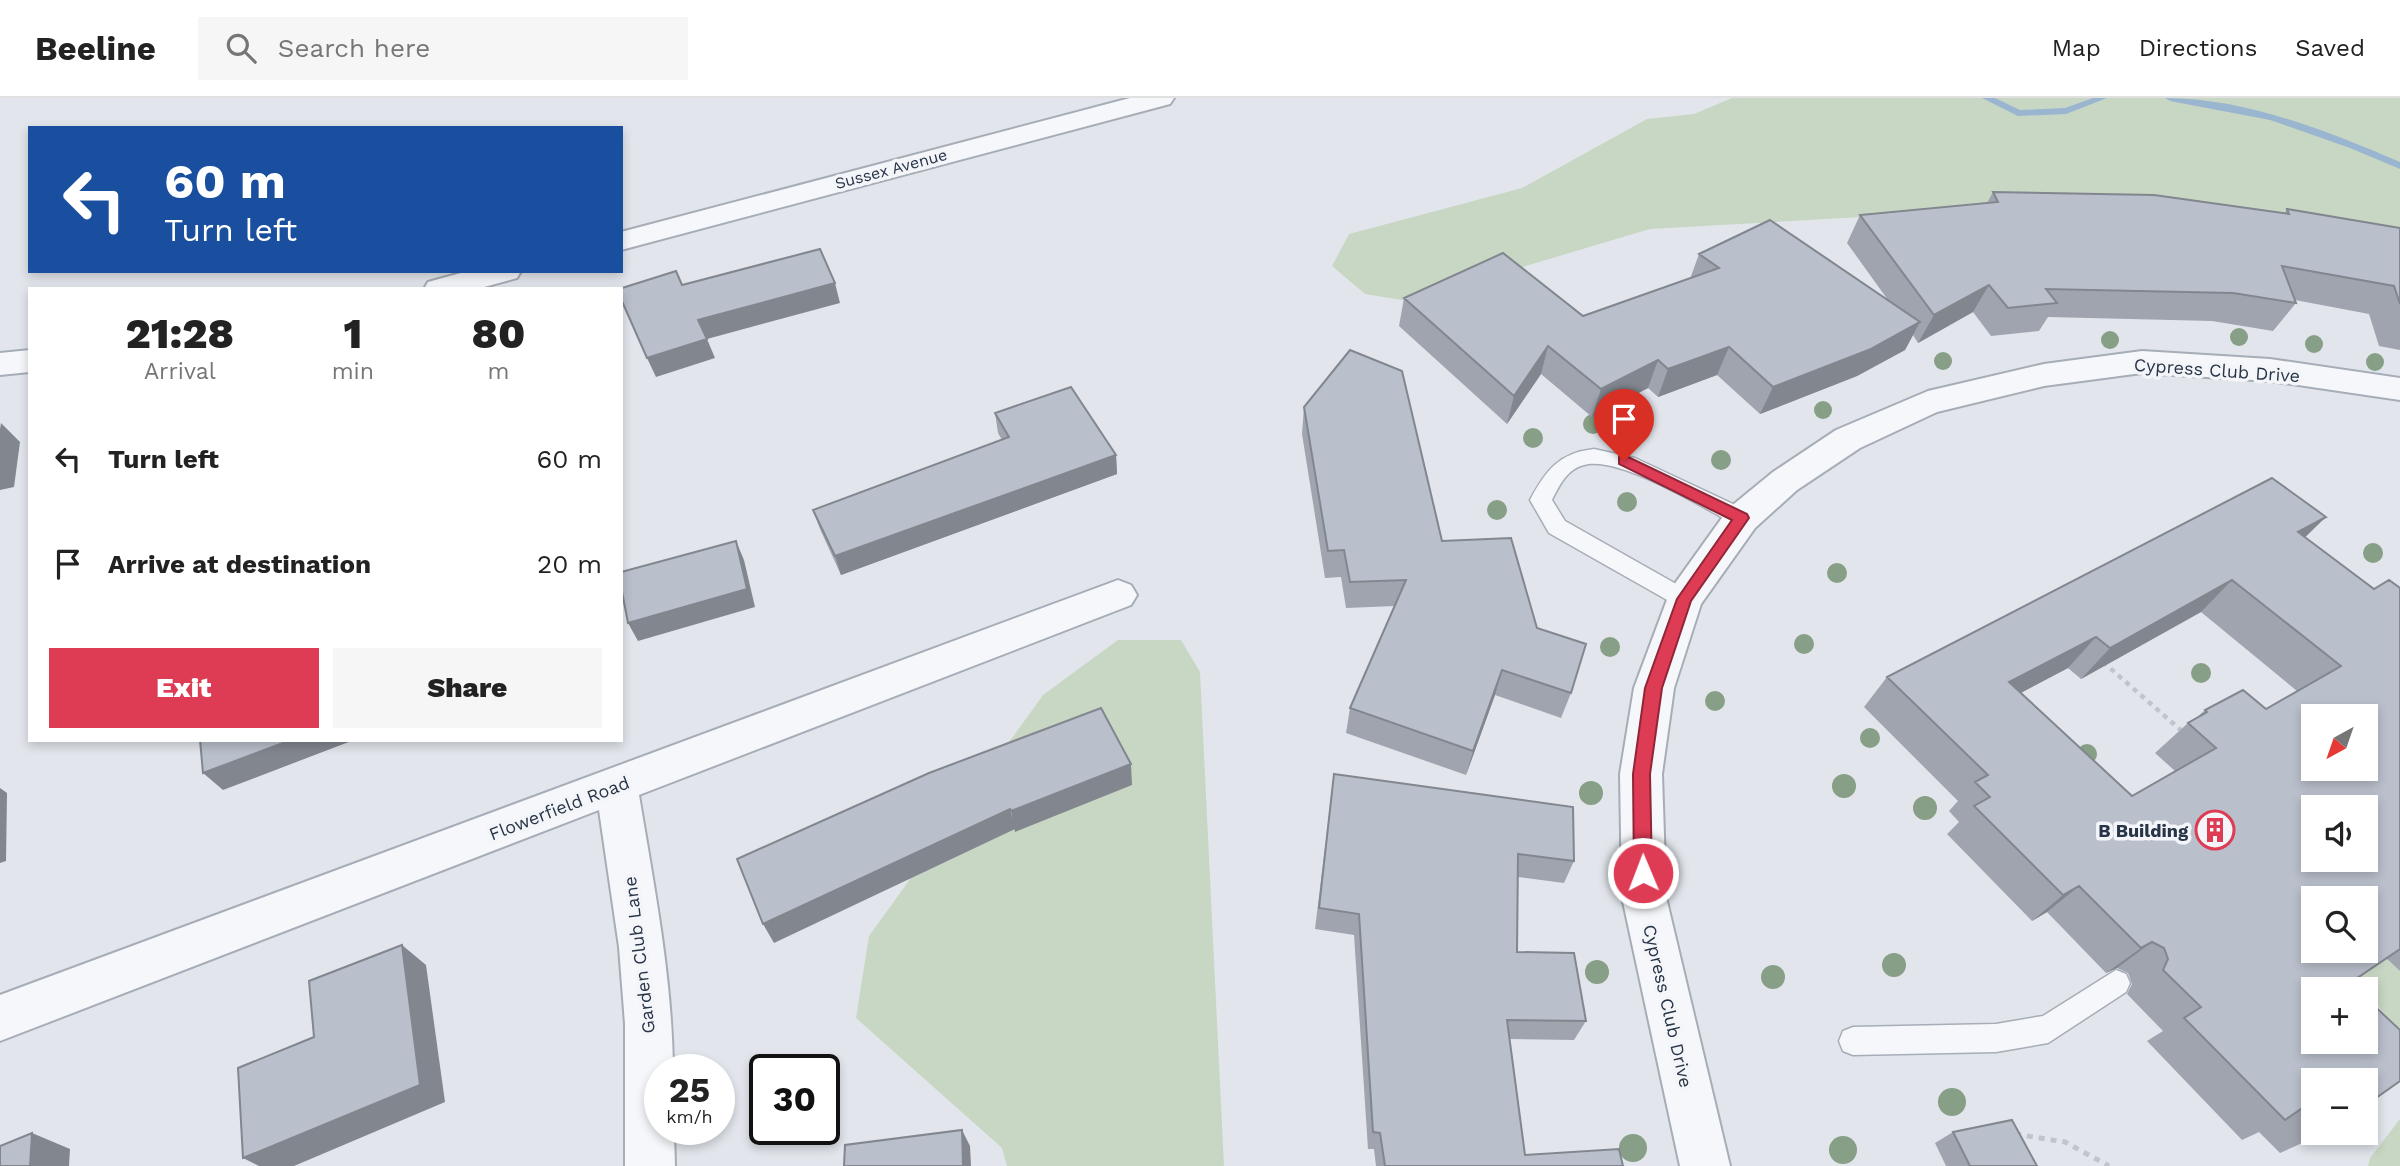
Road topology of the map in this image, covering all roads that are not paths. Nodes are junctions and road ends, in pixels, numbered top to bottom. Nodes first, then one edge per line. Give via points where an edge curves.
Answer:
1 (1161, 98) edge
2 (623, 240) edge
3 (499, 273) edge
4 (446, 287) edge
5 (28, 361) edge
6 (0, 364) edge
7 (2400, 389) edge
8 (1742, 518) junction
9 (1118, 595) dead end
10 (1684, 599) junction
11 (616, 786) junction
12 (2116, 983) dead end
13 (0, 1018) edge
14 (1853, 1041) dead end
15 (650, 1166) edge
16 (1705, 1166) edge

1 - 2 street, Sussex Avenue
3 - 4 street
5 - 6 street
7 - 8 street, Cypress Club Drive via 2270,370 2142,362 2044,375 1928,403 1848,439 1785,481
8 - 10 street, Cypress Club Drive
8 - 10 lane via 1624,461 1598,454 1571,459 1548,480 1541,499 1557,527
9 - 11 street, Flowerfield Road
10 - 16 street, Cypress Club Drive via 1654,688 1641,774 1644,897
11 - 13 street, Flowerfield Road
11 - 15 street, Garden Club Lane via 642,947 649,1024
12 - 14 lane via 2048,1029 1996,1038

